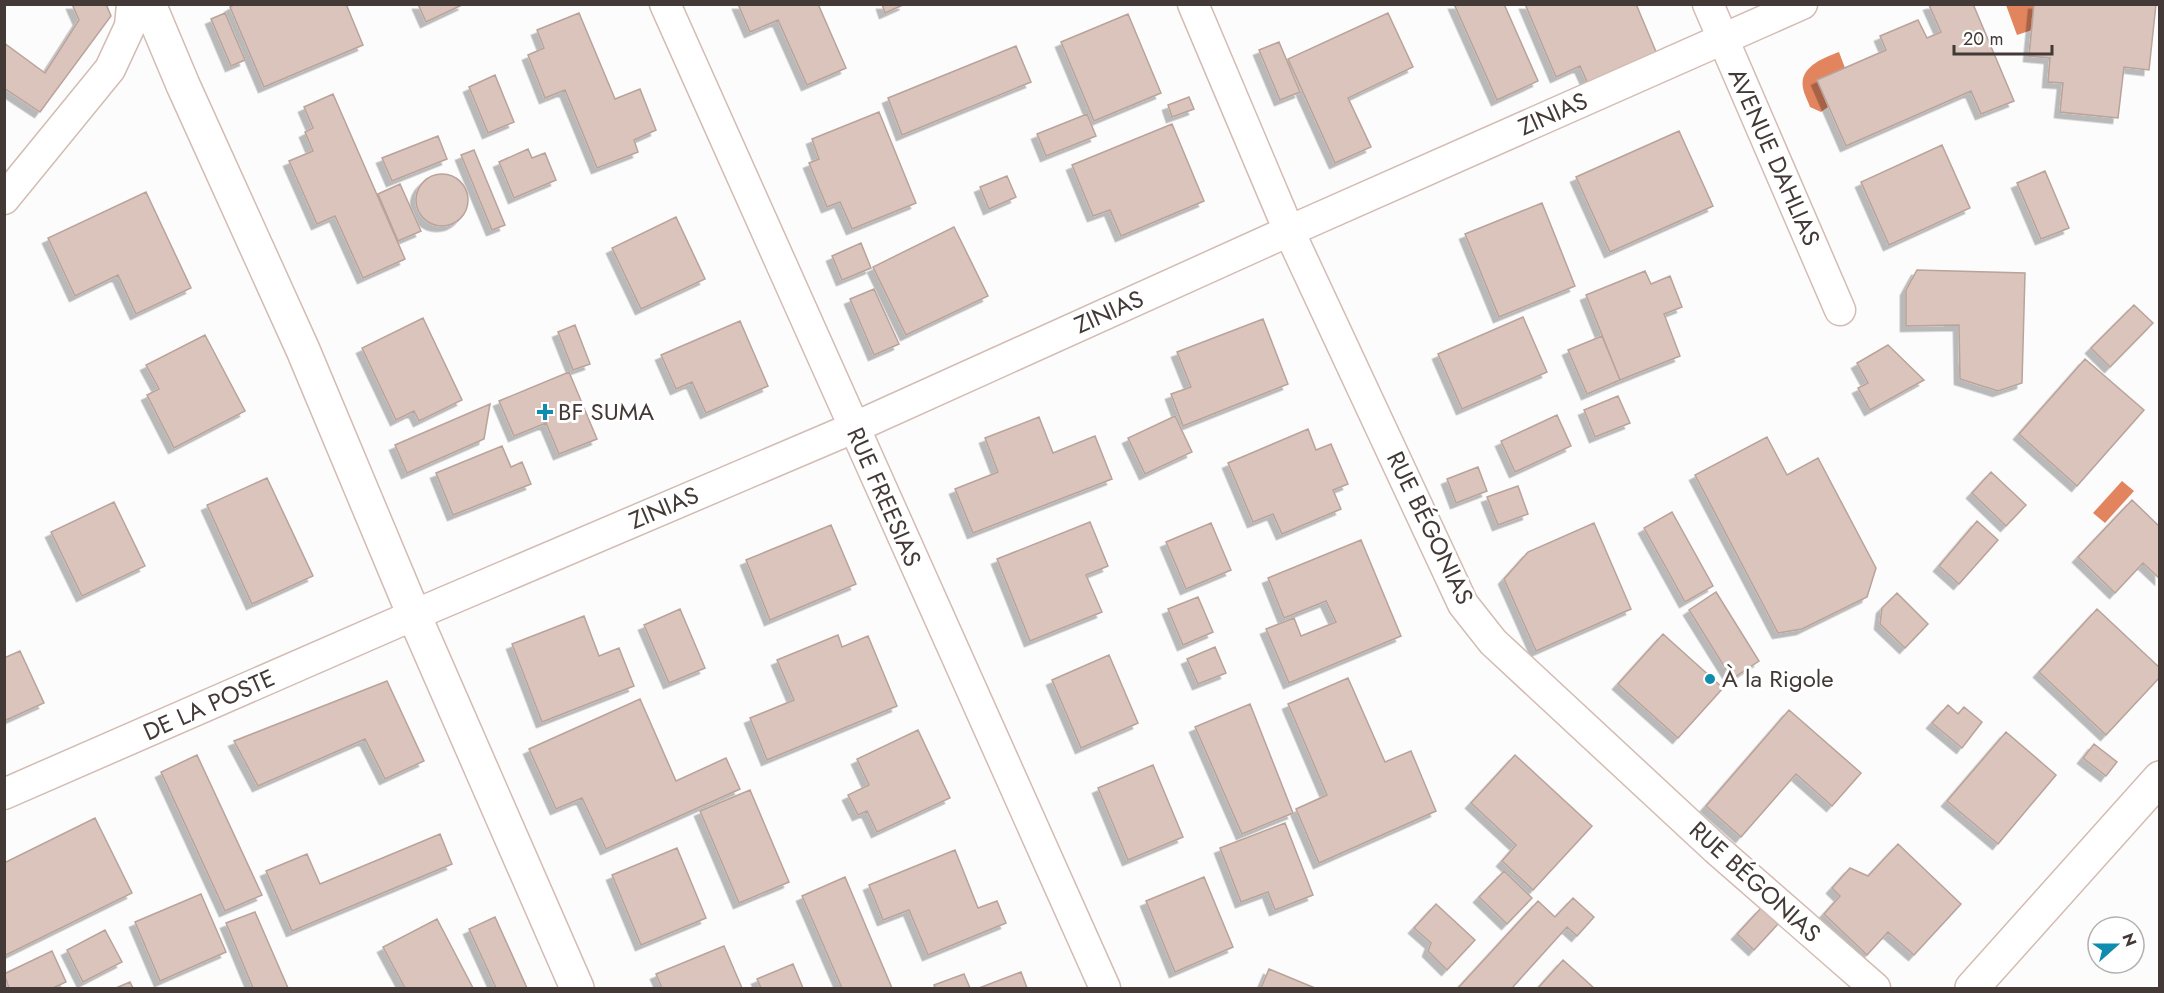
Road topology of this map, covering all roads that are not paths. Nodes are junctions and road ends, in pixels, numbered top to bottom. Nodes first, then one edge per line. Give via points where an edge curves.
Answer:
1 (132, 4) edge
2 (149, 4) edge
3 (665, 4) edge
4 (1193, 4) edge
5 (1708, 4) edge
6 (1802, 4) edge
7 (1723, 39) junction
8 (4, 199) edge
9 (1289, 231) junction
10 (1840, 310) dead end
11 (853, 428) junction
12 (414, 615) junction
13 (2160, 778) edge
14 (4, 794) edge
15 (577, 988) edge
16 (1105, 988) edge
17 (1875, 988) edge
18 (1972, 988) edge

1 - 8 street via 130,26 110,69
2 - 12 street via 303,350
3 - 11 street, RUE FREESIAS
4 - 9 street, RUE BÉGONIAS
5 - 7 street, AVENUE DAHLIAS
6 - 7 street, ZINIAS
7 - 9 street, ZINIAS
7 - 10 street, AVENUE DAHLIAS
9 - 11 street, ZINIAS
9 - 17 street, RUE BÉGONIAS via 1469,612 1493,642 1716,849
11 - 12 street, ZINIAS
11 - 16 street, RUE FREESIAS
12 - 14 street, DE LA POSTE
12 - 15 street
13 - 18 street

